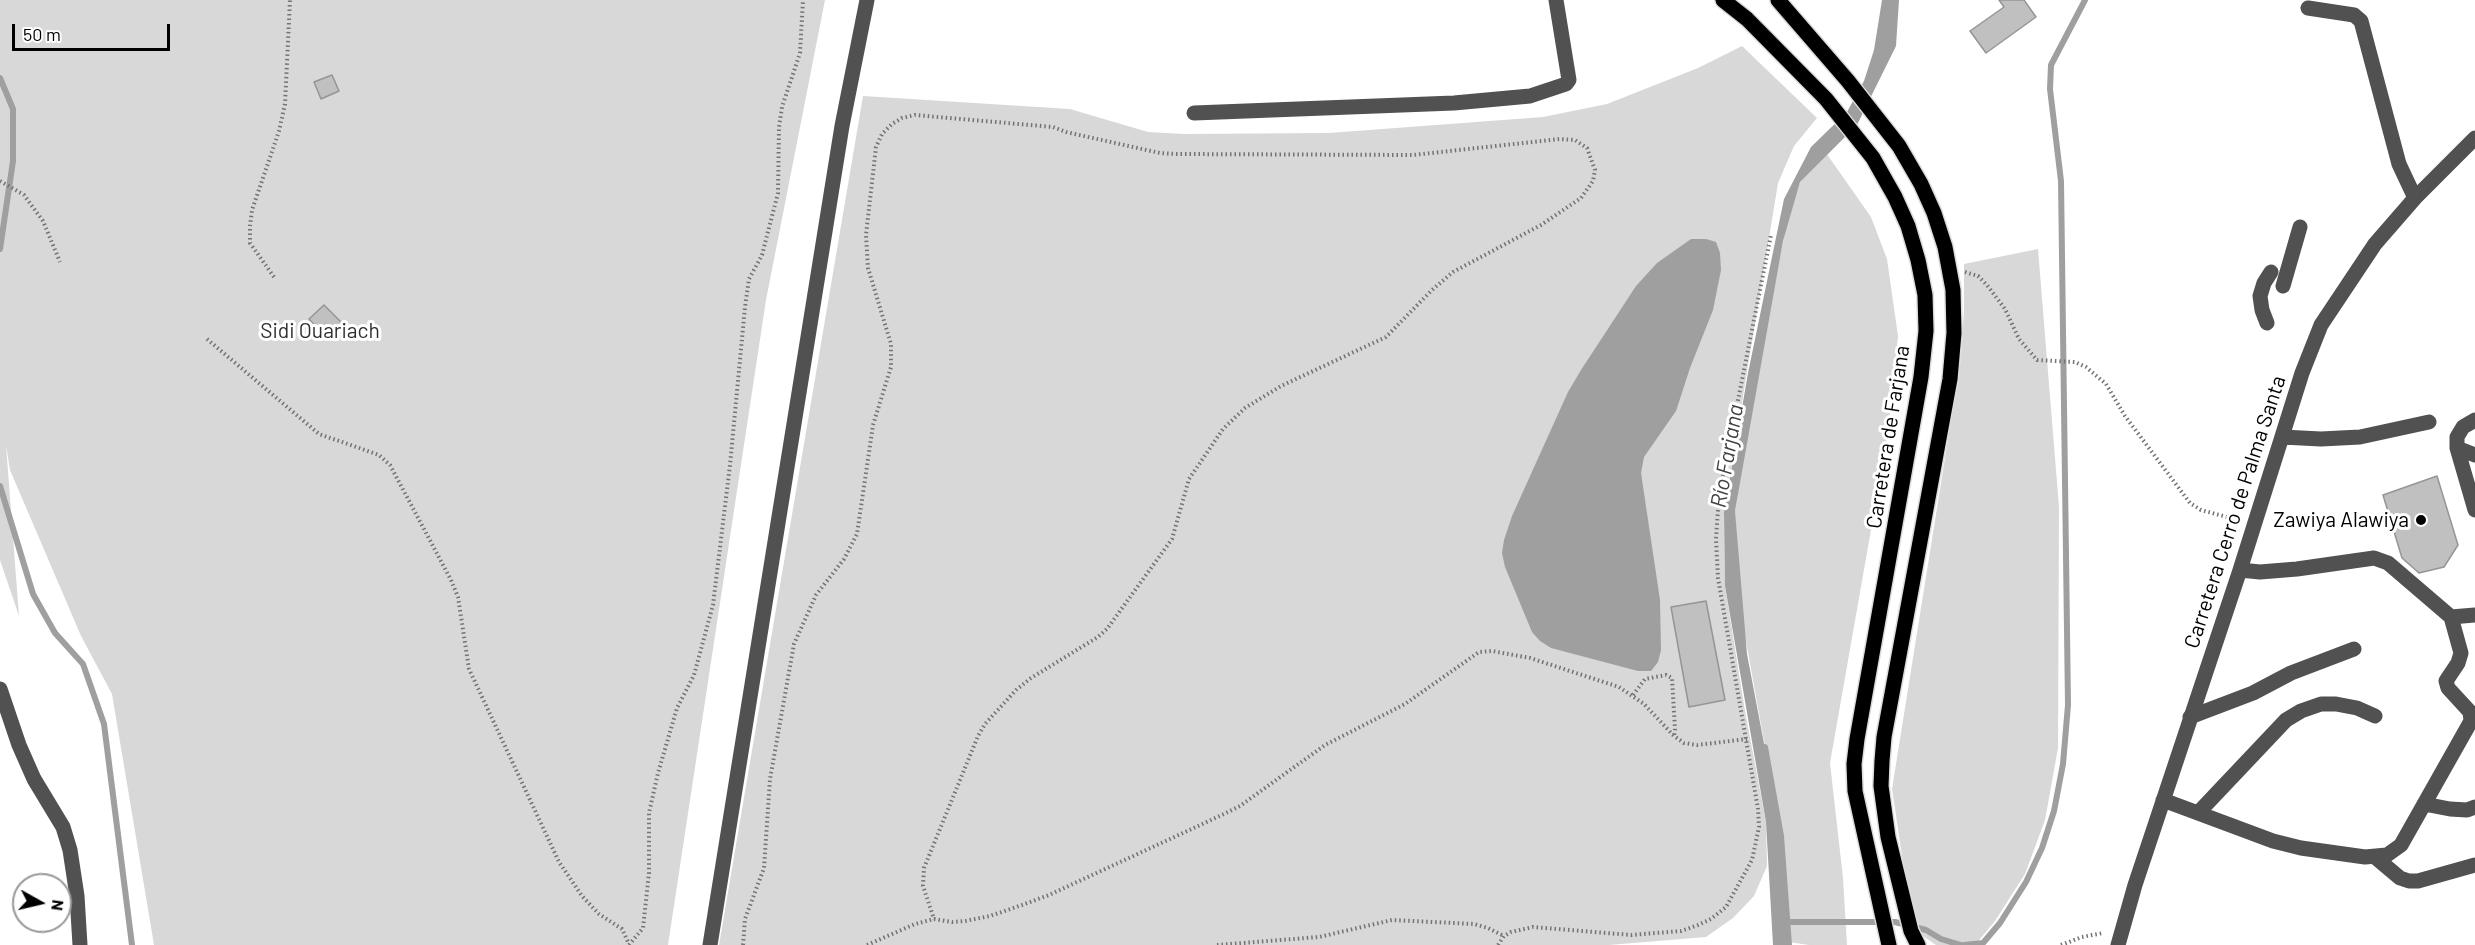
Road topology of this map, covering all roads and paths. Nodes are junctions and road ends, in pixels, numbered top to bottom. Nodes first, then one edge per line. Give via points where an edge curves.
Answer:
1 (290, 0) edge
2 (803, 0) edge
3 (867, 0) edge
4 (1556, 0) edge
5 (1724, 0) edge
6 (1778, 0) edge
7 (2308, 8) dead end
8 (1194, 113) dead end
9 (2475, 138) edge
10 (0, 181) edge
11 (2415, 198) junction
12 (2300, 227) dead end
13 (1771, 234) dead end
14 (60, 262) dead end
15 (1950, 269) junction
16 (2271, 272) dead end
17 (274, 277) dead end
18 (2283, 286) dead end
19 (2267, 322) dead end
20 (207, 339) dead end
21 (2475, 420) edge
22 (2429, 422) dead end
23 (2282, 437) junction
24 (2457, 448) junction
25 (2475, 455) edge
26 (2475, 510) edge
27 (2254, 523) junction
28 (2240, 570) junction
29 (2475, 615) edge
30 (2451, 617) junction
31 (2354, 649) dead end
32 (0, 689) edge
33 (1633, 695) junction
34 (2375, 716) dead end
35 (2190, 717) junction
36 (1674, 736) junction
37 (1747, 739) junction
38 (2163, 800) junction
39 (2424, 804) junction
40 (2475, 807) edge
41 (2198, 813) junction
42 (2375, 857) junction
43 (2475, 865) edge
44 (934, 919) junction
45 (1504, 936) junction
46 (2119, 938) edge
47 (80, 945) edge
48 (629, 945) edge
49 (710, 945) edge
50 (743, 945) edge
51 (867, 945) edge
52 (1217, 945) edge
53 (1498, 945) edge
54 (1889, 945) edge
55 (1918, 945) edge
56 (2061, 945) edge

1 - 17 path via 285,104 250,226 250,243
2 - 48 path via 800,53 779,127 778,193 762,255 749,279 744,307 713,604 697,665 677,708 658,773 649,813 649,873 643,928
3 - 49 street via 842,126
4 - 8 street via 1569,80 1539,93 1454,103
5 - 54 main road, Carretera de Farjana via 1826,99 1873,158 1908,226 1925,295 1926,331 1914,426 1854,764 1855,790
6 - 15 main road via 1890,134 1934,213
7 - 11 street via 2354,15 2361,21 2399,164
9 - 11 street, Carretera Cerro de Palma Santa
10 - 14 path via 24,195 43,221
11 - 23 street, Carretera Cerro de Palma Santa via 2375,244 2321,325
12 - 18 street
13 - 37 path via 1717,513 1718,578
15 - 27 path via 1978,276 1987,285 2005,309 2019,339 2037,360 2075,362 2106,384 2190,503 2221,517
15 - 55 main road via 1954,333 1950,379 1884,737 1881,786 1888,837
16 - 19 street via 2260,296
20 - 48 path via 319,434 379,455 390,465 451,580 458,597 469,669 554,852 582,896 599,914 622,929
21 - 24 street via 2463,427 2457,437
22 - 23 street via 2360,437
23 - 27 street, Carretera Cerro de Palma Santa
24 - 25 street
24 - 26 street
27 - 28 street, Carretera Cerro de Palma Santa
28 - 30 street via 2297,569 2374,558 2397,570
28 - 35 street, Carretera Cerro de Palma Santa
29 - 30 street
30 - 39 street via 2461,653 2446,681 2469,712 2471,721
31 - 35 street
32 - 47 street via 34,779 63,827 78,896
33 - 36 path
33 - 36 path via 1645,679 1666,675 1672,678
33 - 44 path via 1530,658 1479,652 1405,704 1325,745 1240,806 1040,899 965,921
34 - 41 street via 2336,704 2301,711 2286,720
35 - 38 street, Carretera Cerro de Palma Santa
36 - 37 path via 1697,745
37 - 45 path via 1759,827 1752,860 1726,907 1711,919 1681,931 1630,935 1533,927
38 - 41 street
38 - 46 street, Carretera Cerro de Palma Santa
39 - 40 street via 2467,810
39 - 42 street via 2401,845 2387,855
41 - 42 street via 2292,846 2329,854
42 - 43 street via 2409,881
44 - 50 path via 923,886 924,868 978,736 1016,690 1107,629 1172,539 1189,479 1233,417 1281,386 1386,337 1454,272 1541,225 1581,198 1593,181 1595,170 1587,148 1575,140 1560,139 1413,155 1178,154 1053,127 915,115 892,124 876,147 866,235 868,268 891,344 891,367 873,425 857,534 844,559 816,595 794,644 770,778 764,868 745,919
44 - 51 path
45 - 52 path via 1474,924 1392,921 1319,937
45 - 53 path
46 - 56 path via 2082,937

